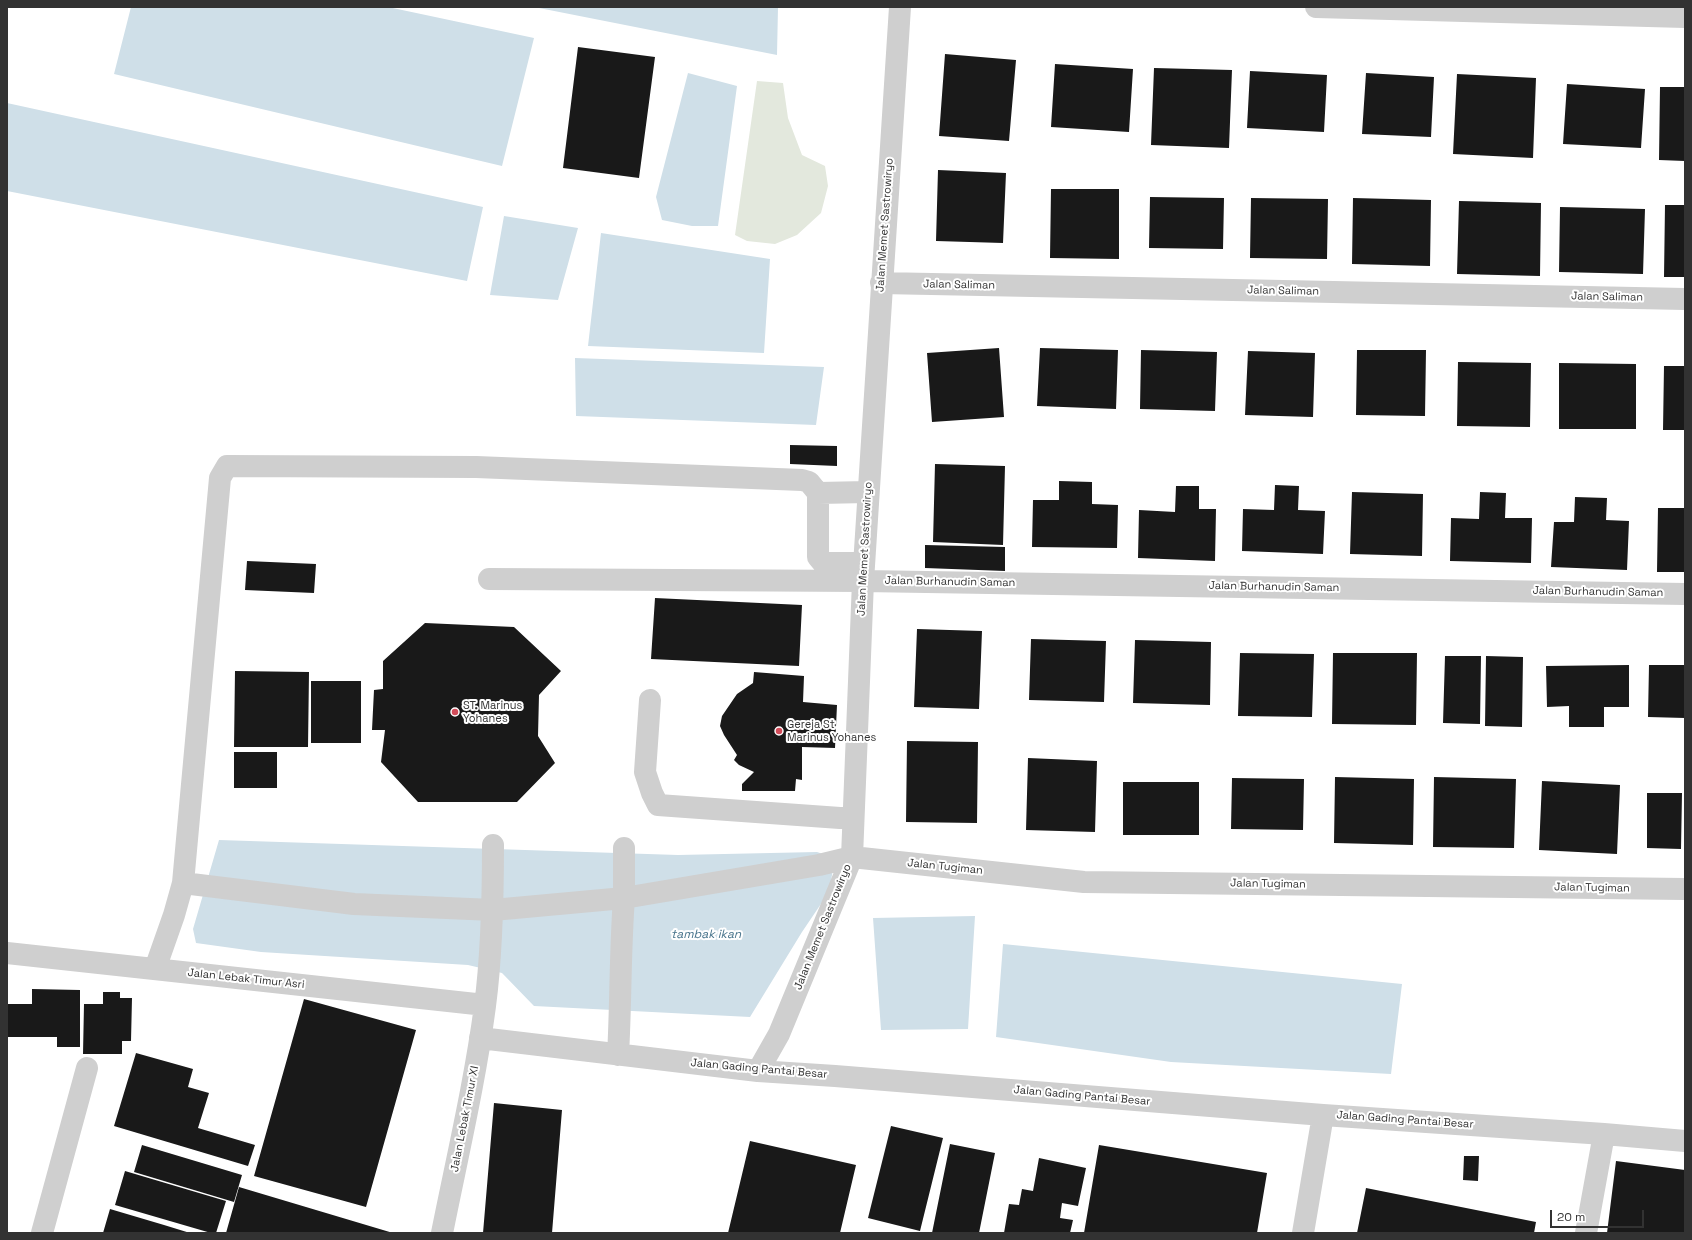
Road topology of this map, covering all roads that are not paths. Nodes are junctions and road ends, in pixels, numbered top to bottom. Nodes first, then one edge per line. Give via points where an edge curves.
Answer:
1 (900, 7) edge
2 (1316, 7) edge
3 (1685, 17) edge
4 (881, 283) junction
5 (1685, 299) edge
6 (868, 492) junction
7 (818, 493) junction
8 (863, 572) junction
9 (489, 579) dead end
10 (1685, 594) edge
11 (650, 700) dead end
12 (853, 818) junction
13 (493, 845) dead end
14 (624, 848) dead end
15 (852, 857) junction
16 (183, 883) junction
17 (1685, 889) edge
18 (624, 898) junction
19 (493, 910) junction
20 (7, 953) edge
21 (155, 969) junction
22 (485, 1005) junction
23 (480, 1038) junction
24 (618, 1055) junction
25 (87, 1068) dead end
26 (758, 1071) junction
27 (1323, 1115) junction
28 (1604, 1134) junction
29 (1685, 1141) edge
30 (42, 1233) edge
31 (442, 1233) edge
32 (1303, 1233) edge
33 (1586, 1233) edge

1 - 4 street, Jalan Memet Sastrowiryo
2 - 3 street
4 - 5 street, Jalan Saliman
4 - 6 street, Jalan Memet Sastrowiryo
6 - 7 street
6 - 8 street, Jalan Memet Sastrowiryo
7 - 8 street via 818,557 823,563
7 - 16 street via 809,482 802,480 476,467 227,466 220,478
8 - 9 street
8 - 10 street, Jalan Burhanudin Saman
8 - 12 street, Jalan Memet Sastrowiryo
11 - 12 street via 645,772 658,805
12 - 15 street, Jalan Memet Sastrowiryo
13 - 19 street, Jalan Lebak Timur XI
14 - 18 street
15 - 17 street, Jalan Tugiman via 1084,882
15 - 18 street, Jalan Tugiman via 819,865
15 - 26 street, Jalan Memet Sastrowiryo via 779,1034
16 - 19 street, Jalan Tugiman via 354,904
16 - 21 street
18 - 19 street, Jalan Tugiman
18 - 24 street via 620,944
19 - 22 street, Jalan Lebak Timur XI
20 - 21 street, Jalan Lebak Timur Asri
21 - 22 street, Jalan Lebak Timur Asri
22 - 23 street, Jalan Lebak Timur XI
23 - 24 street, Jalan Gading Pantai Besar
23 - 31 street, Jalan Lebak Timur XI
24 - 26 street, Jalan Gading Pantai Besar
25 - 30 street
26 - 27 street, Jalan Gading Pantai Besar
27 - 28 street, Jalan Gading Pantai Besar
27 - 32 street
28 - 29 street, Jalan Gading Pantai Besar
28 - 33 street

